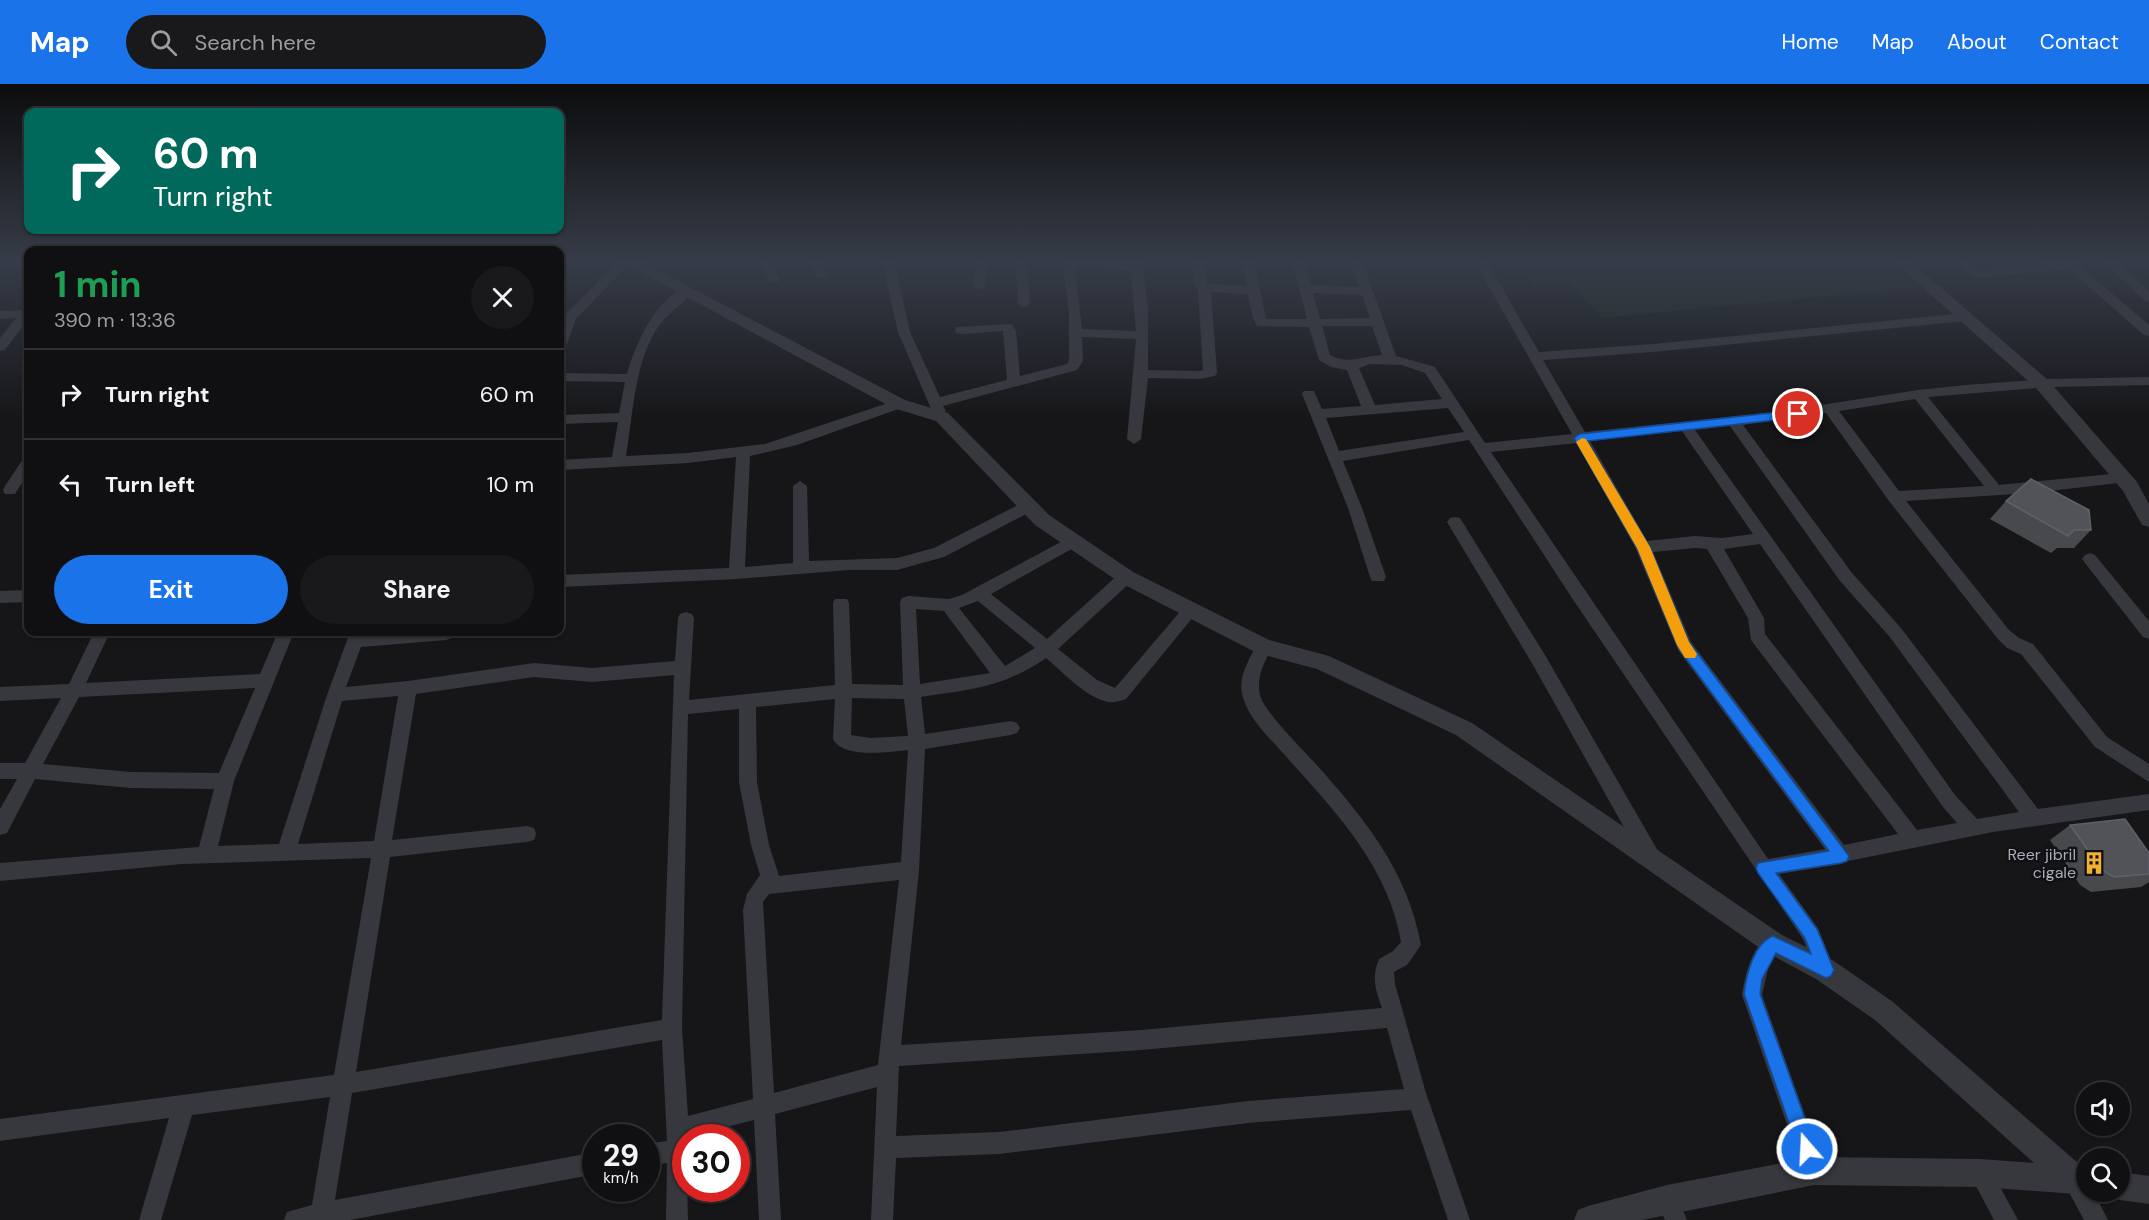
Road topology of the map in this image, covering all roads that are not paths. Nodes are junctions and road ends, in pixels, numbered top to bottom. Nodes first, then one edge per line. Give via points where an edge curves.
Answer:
1 (24, 313) edge
2 (662, 313) edge
3 (724, 313) edge
4 (900, 313) edge
5 (1075, 313) edge
6 (1143, 313) edge
7 (1206, 313) edge
8 (1258, 313) edge
9 (1311, 313) edge
10 (1376, 313) edge
11 (1510, 313) edge
12 (1961, 313) edge
13 (2127, 313) edge
14 (0, 315) edge
15 (1966, 317) junction
16 (24, 318) edge
17 (1379, 322) junction
18 (1314, 324) junction
19 (961, 330) dead end
20 (2149, 332) edge
21 (1075, 333) junction
22 (1142, 335) junction
23 (0, 347) edge
24 (1535, 356) junction
25 (1390, 358) junction
26 (1352, 366) junction
27 (1140, 374) junction
28 (564, 377) edge
29 (633, 378) junction
30 (1014, 381) junction
31 (2149, 381) edge
32 (2042, 384) junction
33 (1310, 394) dead end
34 (1918, 394) junction
35 (1450, 403) junction
36 (899, 404) junction
37 (1830, 409) junction
38 (939, 410) junction
39 (1370, 410) junction
40 (1316, 414) junction
41 (626, 417) junction
42 (564, 419) edge
43 (1734, 422) junction
44 (1686, 426) junction
45 (1580, 438) junction
46 (1134, 439) dead end
47 (1477, 442) junction
48 (743, 452) junction
49 (1334, 457) junction
50 (618, 462) junction
51 (564, 465) edge
52 (24, 467) edge
53 (2122, 478) junction
54 (800, 486) dead end
55 (24, 490) edge
56 (1996, 490) junction
57 (5, 491) edge
58 (1894, 497) junction
59 (1028, 507) junction
60 (2149, 520) edge
61 (1455, 522) dead end
62 (1762, 538) junction
63 (1072, 542) junction
64 (1712, 543) junction
65 (1643, 547) junction
66 (2090, 559) dead end
67 (801, 567) junction
68 (737, 573) junction
69 (1126, 577) junction
70 (1378, 577) dead end
71 (564, 581) edge
72 (980, 594) junction
73 (24, 596) edge
74 (0, 597) edge
75 (841, 603) dead end
76 (950, 605) junction
77 (1190, 611) junction
78 (686, 618) dead end
79 (2149, 633) edge
80 (100, 636) edge
81 (284, 636) edge
82 (356, 636) edge
83 (1264, 647) junction
84 (1045, 649) junction
85 (684, 667) junction
86 (1002, 675) junction
87 (265, 681) junction
88 (408, 688) junction
89 (74, 690) junction
90 (844, 691) junction
91 (912, 692) junction
92 (0, 694) edge
93 (335, 694) junction
94 (747, 701) junction
95 (680, 708) junction
96 (1011, 728) dead end
97 (917, 742) junction
98 (0, 771) edge
99 (31, 771) junction
100 (2149, 774) edge
101 (225, 781) junction
102 (2149, 802) edge
103 (2032, 817) junction
104 (0, 827) edge
105 (1974, 828) junction
106 (527, 834) dead end
107 (1913, 839) junction
108 (384, 849) junction
109 (286, 851) junction
110 (206, 855) junction
111 (1841, 856) junction
112 (1654, 863) junction
113 (1764, 868) junction
114 (910, 870) junction
115 (0, 872) edge
116 (764, 886) junction
117 (1773, 943) junction
118 (1826, 970) junction
119 (1394, 1017) junction
120 (672, 1028) junction
121 (889, 1065) junction
122 (345, 1084) junction
123 (1416, 1099) junction
124 (184, 1105) junction
125 (764, 1108) junction
126 (677, 1124) edge
127 (721, 1124) edge
128 (0, 1130) edge
129 (885, 1147) junction
130 (582, 1165) edge
131 (1814, 1170) junction
132 (1980, 1173) junction
133 (2076, 1177) edge
134 (2076, 1180) edge
135 (2130, 1187) edge
136 (2149, 1190) edge
137 (677, 1202) edge
138 (2089, 1202) edge
139 (1671, 1210) edge
140 (322, 1217) edge
141 (150, 1220) edge
142 (295, 1220) edge
143 (677, 1220) edge
144 (770, 1220) edge
145 (882, 1220) edge
146 (1459, 1220) edge
147 (1588, 1220) edge
148 (2007, 1220) edge
149 (2097, 1220) edge

1 - 14 street
2 - 29 street via 640,346
3 - 36 street
4 - 38 street via 904,332
5 - 21 street
6 - 22 street
7 - 27 street via 1210,373
8 - 18 street via 1262,323
9 - 18 street
10 - 17 street
11 - 24 street
12 - 15 street
13 - 20 street
15 - 24 street
15 - 32 street
16 - 23 street
17 - 18 street
17 - 25 street
18 - 26 street via 1324,357
19 - 30 street via 1007,327
21 - 22 street
21 - 30 street via 1076,361 1072,367
22 - 27 street
24 - 45 street
25 - 26 street
25 - 35 street via 1430,370
26 - 39 street
27 - 46 street
28 - 29 street
29 - 41 street
30 - 38 street
31 - 32 street
32 - 34 street
32 - 53 street
33 - 40 street
34 - 37 street
34 - 56 street
35 - 39 street
35 - 47 street
36 - 38 street
36 - 48 street via 792,442
37 - 43 street
37 - 58 street
38 - 59 street
39 - 40 street
40 - 49 street
41 - 42 street
41 - 50 street
43 - 44 street
43 - 103 street via 1846,577 1895,632
44 - 45 street
44 - 62 street
45 - 47 street
45 - 65 street
47 - 49 street
47 - 113 street
48 - 50 street
48 - 68 street
49 - 70 street
50 - 51 street
52 - 57 street
53 - 56 street
53 - 60 street
54 - 67 street
55 - 57 street
56 - 58 street
58 - 100 street via 2004,633 2013,643 2027,649 2101,742
59 - 63 street
59 - 67 street via 925,558 897,564
61 - 112 street via 1593,752
62 - 64 street
62 - 105 street via 1949,801
63 - 69 street
63 - 72 street
64 - 65 street
64 - 107 street via 1752,608 1757,636
65 - 111 street via 1684,645
66 - 79 street
67 - 68 street
68 - 71 street
69 - 77 street
69 - 84 street
72 - 76 street
72 - 84 street
73 - 74 street
75 - 90 street
76 - 86 street
76 - 91 street via 908,602
77 - 83 street
77 - 84 street via 1115,696 1092,685
78 - 85 street
80 - 89 street
81 - 87 street
82 - 93 street
83 - 112 street via 1322,662 1464,729
83 - 119 street via 1250,679 1252,699 1364,833 1406,916 1411,945 1384,970
84 - 86 street
85 - 88 street via 592,675 534,670
85 - 95 street
86 - 91 street
87 - 89 street
87 - 101 street
88 - 93 street
88 - 108 street
89 - 92 street
89 - 99 street
90 - 91 street
90 - 94 street
90 - 97 street via 842,739 846,744 861,747
91 - 97 street
93 - 109 street
94 - 95 street
94 - 116 street via 748,782 770,876
95 - 120 street
96 - 97 street
97 - 114 street
98 - 99 street
99 - 101 street via 131,780
99 - 104 street
101 - 110 street
102 - 103 street
103 - 105 street
105 - 107 street
106 - 108 street
107 - 111 street
108 - 109 street
108 - 122 street
109 - 110 street
110 - 115 street
111 - 113 street
112 - 117 street
113 - 118 street via 1811,934
114 - 116 street
114 - 121 street
116 - 125 street via 754,900 753,910
117 - 118 street
117 - 131 street via 1754,978 1752,994
118 - 133 street via 1884,1011
119 - 121 street
119 - 123 street
120 - 122 street
120 - 126 street
121 - 125 street
121 - 129 street
122 - 124 street
122 - 140 street
123 - 129 street via 1248,1112 999,1143
123 - 146 street
124 - 128 street
124 - 141 street
125 - 127 street
125 - 144 street
129 - 145 street
130 - 140 street via 422,1194
131 - 132 street
131 - 139 street
132 - 134 street
132 - 148 street
135 - 136 street
137 - 143 street
138 - 149 street
139 - 147 street
140 - 142 street

